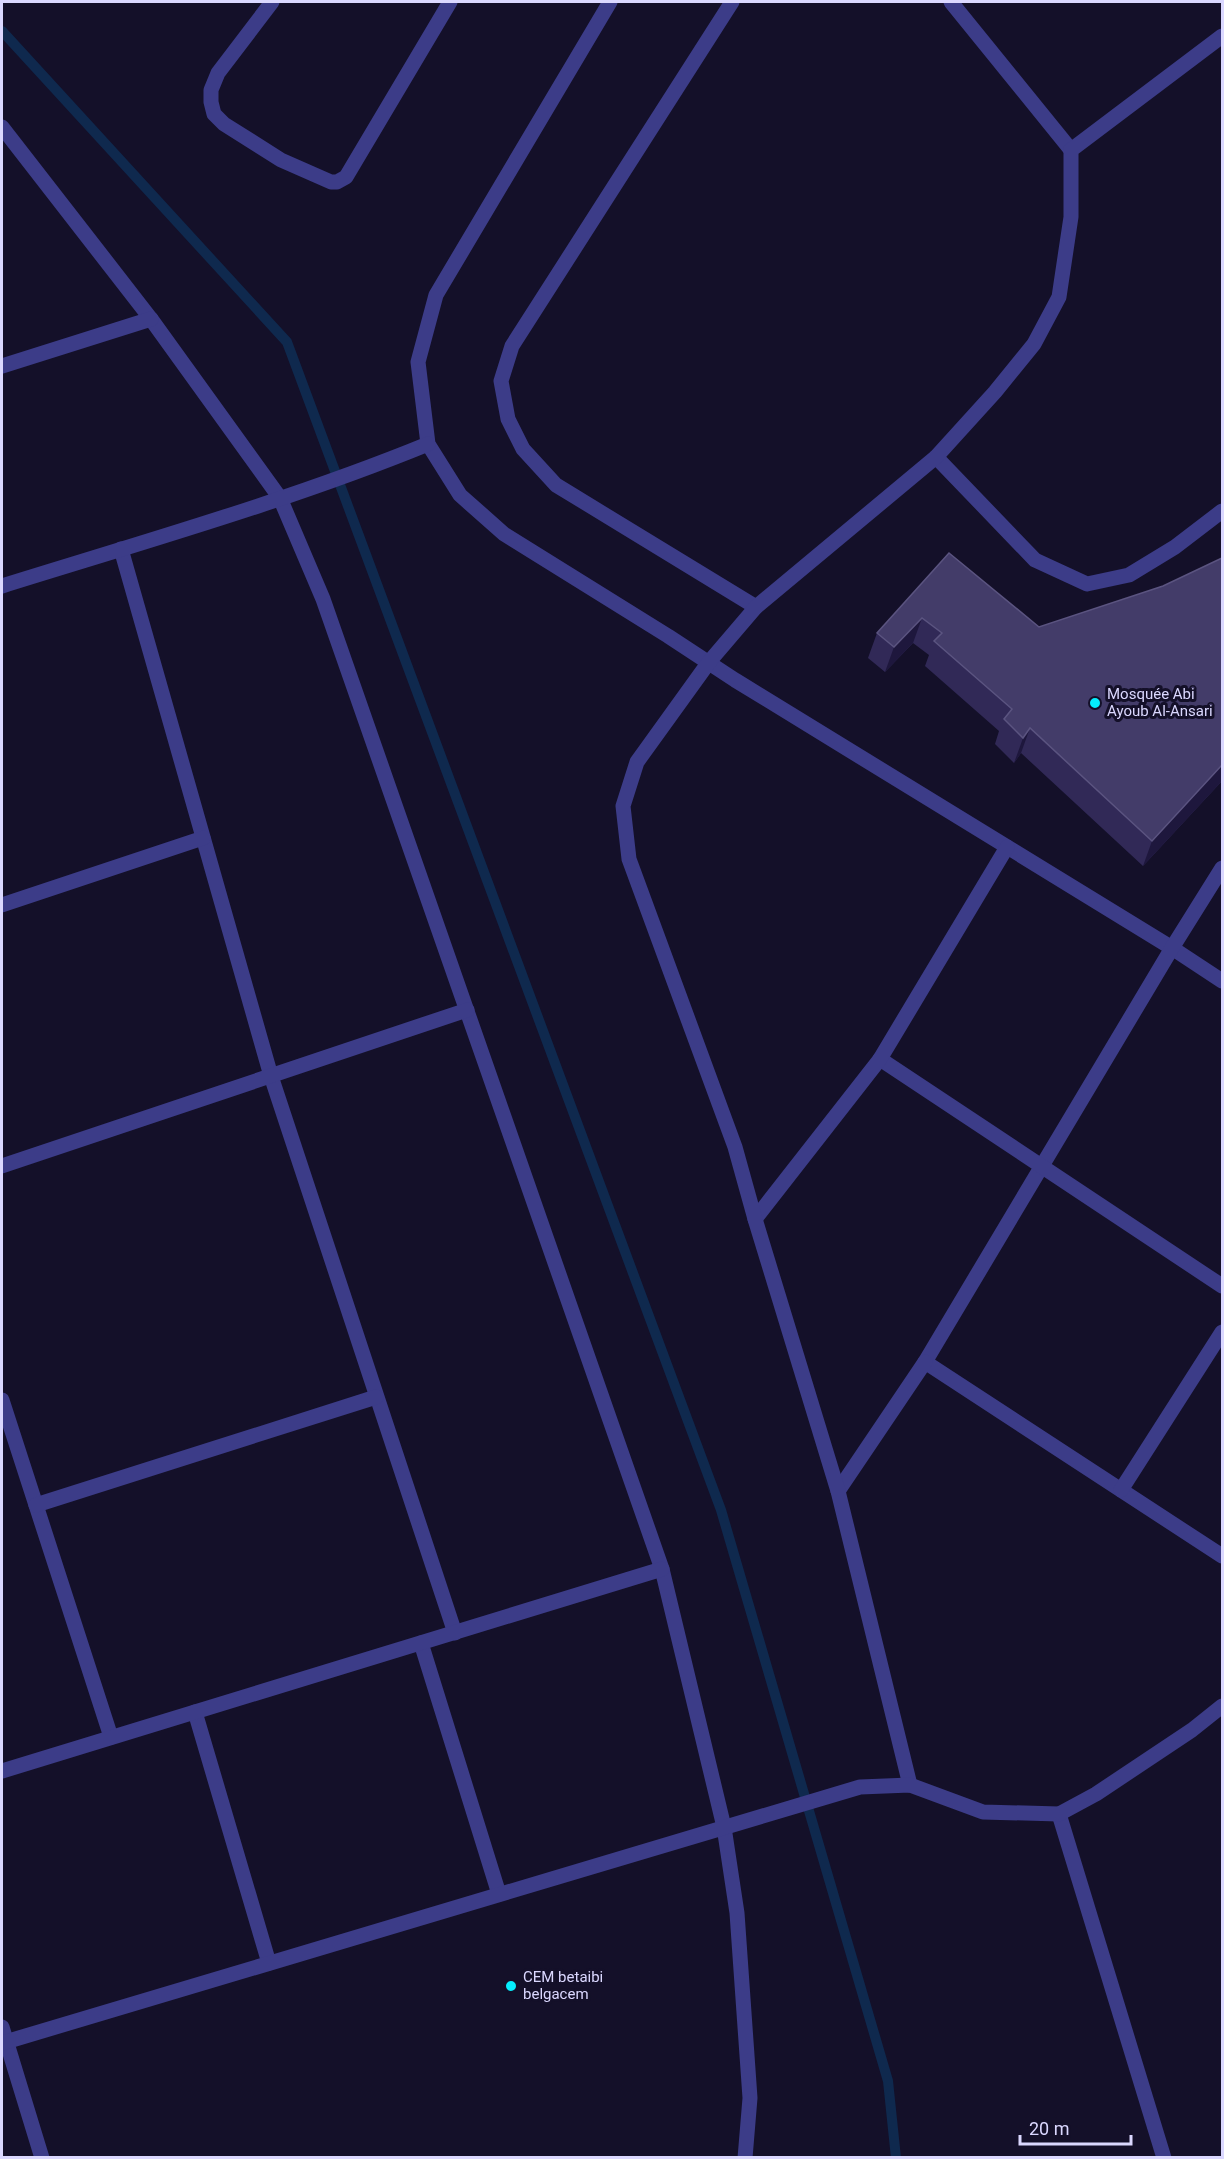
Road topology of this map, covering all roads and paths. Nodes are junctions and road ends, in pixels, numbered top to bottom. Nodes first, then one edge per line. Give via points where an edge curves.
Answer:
1 (272, 2) edge
2 (450, 2) edge
3 (610, 2) edge
4 (732, 2) edge
5 (951, 2) edge
6 (1222, 36) edge
7 (2, 127) edge
8 (1071, 150) junction
9 (151, 319) junction
10 (2, 366) edge
11 (428, 444) junction
12 (936, 457) junction
13 (280, 498) junction
14 (1222, 511) edge
15 (121, 549) junction
16 (2, 586) edge
17 (756, 607) junction
18 (709, 662) junction
19 (203, 838) junction
20 (1007, 847) junction
21 (1222, 868) edge
22 (2, 905) edge
23 (1172, 948) junction
24 (1222, 981) edge
25 (467, 1010) junction
26 (880, 1059) junction
27 (271, 1076) junction
28 (2, 1166) edge
29 (1041, 1167) junction
30 (755, 1219) junction
31 (1222, 1286) edge
32 (1222, 1332) edge
33 (925, 1362) junction
34 (376, 1397) junction
35 (2, 1400) edge
36 (1121, 1490) junction
37 (838, 1491) junction
38 (36, 1505) junction
39 (1222, 1556) edge
40 (662, 1569) junction
41 (455, 1632) junction
42 (421, 1643) junction
43 (1222, 1706) edge
44 (195, 1712) junction
45 (111, 1737) junction
46 (2, 1771) edge
47 (910, 1785) junction
48 (1059, 1814) junction
49 (724, 1827) junction
50 (499, 1894) junction
51 (269, 1963) junction
52 (2, 2027) edge
53 (4, 2043) edge
54 (42, 2157) edge
55 (745, 2157) edge
56 (1164, 2157) edge

1 - 2 street via 218,73 211,90 214,114 281,160 331,182 346,177
3 - 11 street via 436,295 418,363
4 - 17 street via 512,346 501,381 508,419 524,449 556,485
5 - 8 street
6 - 8 street
7 - 9 street
8 - 12 street via 1071,217 1059,297 1034,344
9 - 10 street
9 - 13 street
11 - 13 street
11 - 18 street via 460,495 504,534
12 - 14 street via 1035,560 1088,584 1129,575 1175,547
12 - 17 street
13 - 15 street
13 - 25 street via 323,599
15 - 16 street
15 - 19 street
17 - 18 street
18 - 20 street
18 - 30 street via 637,762 623,806 629,859 735,1147
19 - 22 street
19 - 27 street
20 - 23 street
20 - 26 street
21 - 23 street
23 - 24 street
23 - 29 street
25 - 27 street
25 - 40 street
26 - 29 street
26 - 30 street
27 - 28 street
27 - 34 street
29 - 31 street
29 - 33 street
30 - 37 street
32 - 36 street
33 - 36 street
33 - 37 street
34 - 38 street
34 - 41 street
35 - 38 street
36 - 39 street
37 - 47 street
38 - 45 street
40 - 41 street
40 - 49 street
41 - 42 street
42 - 44 street
42 - 50 street
43 - 48 street via 1096,1794
44 - 45 street
44 - 51 street
45 - 46 street
47 - 48 street via 984,1812
47 - 49 street via 860,1787
48 - 56 street
49 - 50 street
49 - 55 street via 737,1913 750,2098
50 - 51 street
51 - 53 street
52 - 53 street
53 - 54 street

